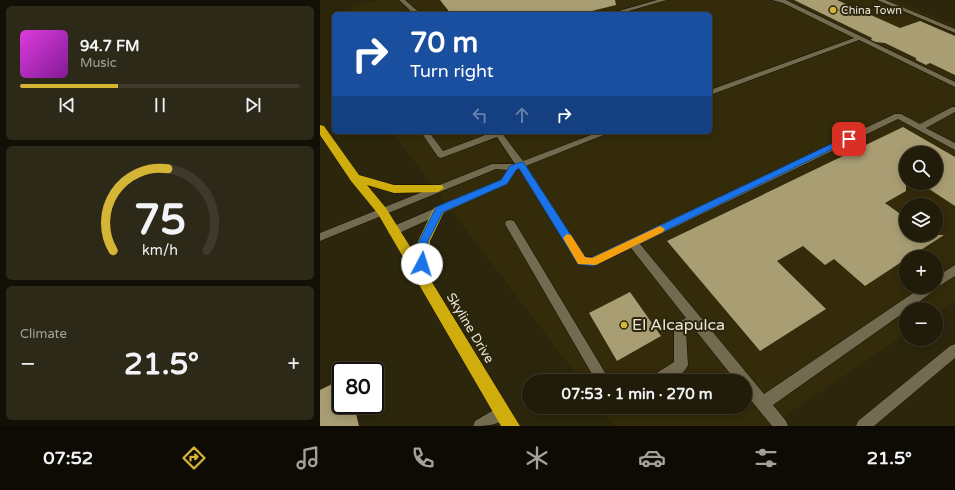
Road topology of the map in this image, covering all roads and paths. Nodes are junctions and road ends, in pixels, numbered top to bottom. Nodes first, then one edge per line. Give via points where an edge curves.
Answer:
1 (402, 0) edge
2 (664, 0) edge
3 (775, 0) edge
4 (880, 0) edge
5 (416, 12) edge
6 (619, 12) edge
7 (955, 31) edge
8 (860, 38) junction
9 (955, 85) edge
10 (712, 92) edge
11 (955, 109) edge
12 (921, 127) junction
13 (320, 128) edge
14 (426, 134) edge
15 (494, 134) edge
16 (498, 134) edge
17 (602, 134) edge
18 (955, 147) edge
19 (517, 166) junction
20 (355, 178) junction
21 (438, 188) junction
22 (439, 210) junction
23 (382, 212) junction
24 (510, 224) dead end
25 (393, 230) junction
26 (320, 237) edge
27 (633, 243) junction
28 (955, 270) edge
29 (420, 275) junction
30 (943, 278) edge
31 (921, 294) edge
32 (695, 320) junction
33 (955, 350) edge
34 (600, 374) edge
35 (668, 374) edge
36 (739, 374) edge
37 (752, 390) edge
38 (763, 404) junction
39 (502, 412) junction
40 (480, 426) edge
41 (511, 426) edge
42 (781, 426) edge
43 (863, 426) edge

1 - 5 street
2 - 6 street
3 - 8 street via 784,1
4 - 7 street
8 - 9 street
8 - 10 street
11 - 12 street
12 - 18 street
12 - 27 street via 898,116
13 - 20 highway, Skyline Drive
14 - 15 street via 441,155
16 - 19 street
17 - 19 street
19 - 21 street via 495,166
19 - 22 street via 504,182
19 - 27 street via 582,261 593,262
20 - 21 highway via 394,189
20 - 23 highway, Skyline Drive
21 - 23 street
22 - 25 street
22 - 29 highway via 424,241
23 - 25 highway, Skyline Drive
23 - 26 street
24 - 34 street
25 - 29 highway, Skyline Drive
27 - 32 street
28 - 30 street
29 - 39 highway, Skyline Drive
31 - 38 street
32 - 35 street via 680,328 681,365
32 - 36 street
33 - 43 street
37 - 38 street
38 - 42 street
39 - 40 street
39 - 41 highway, Skyline Drive

